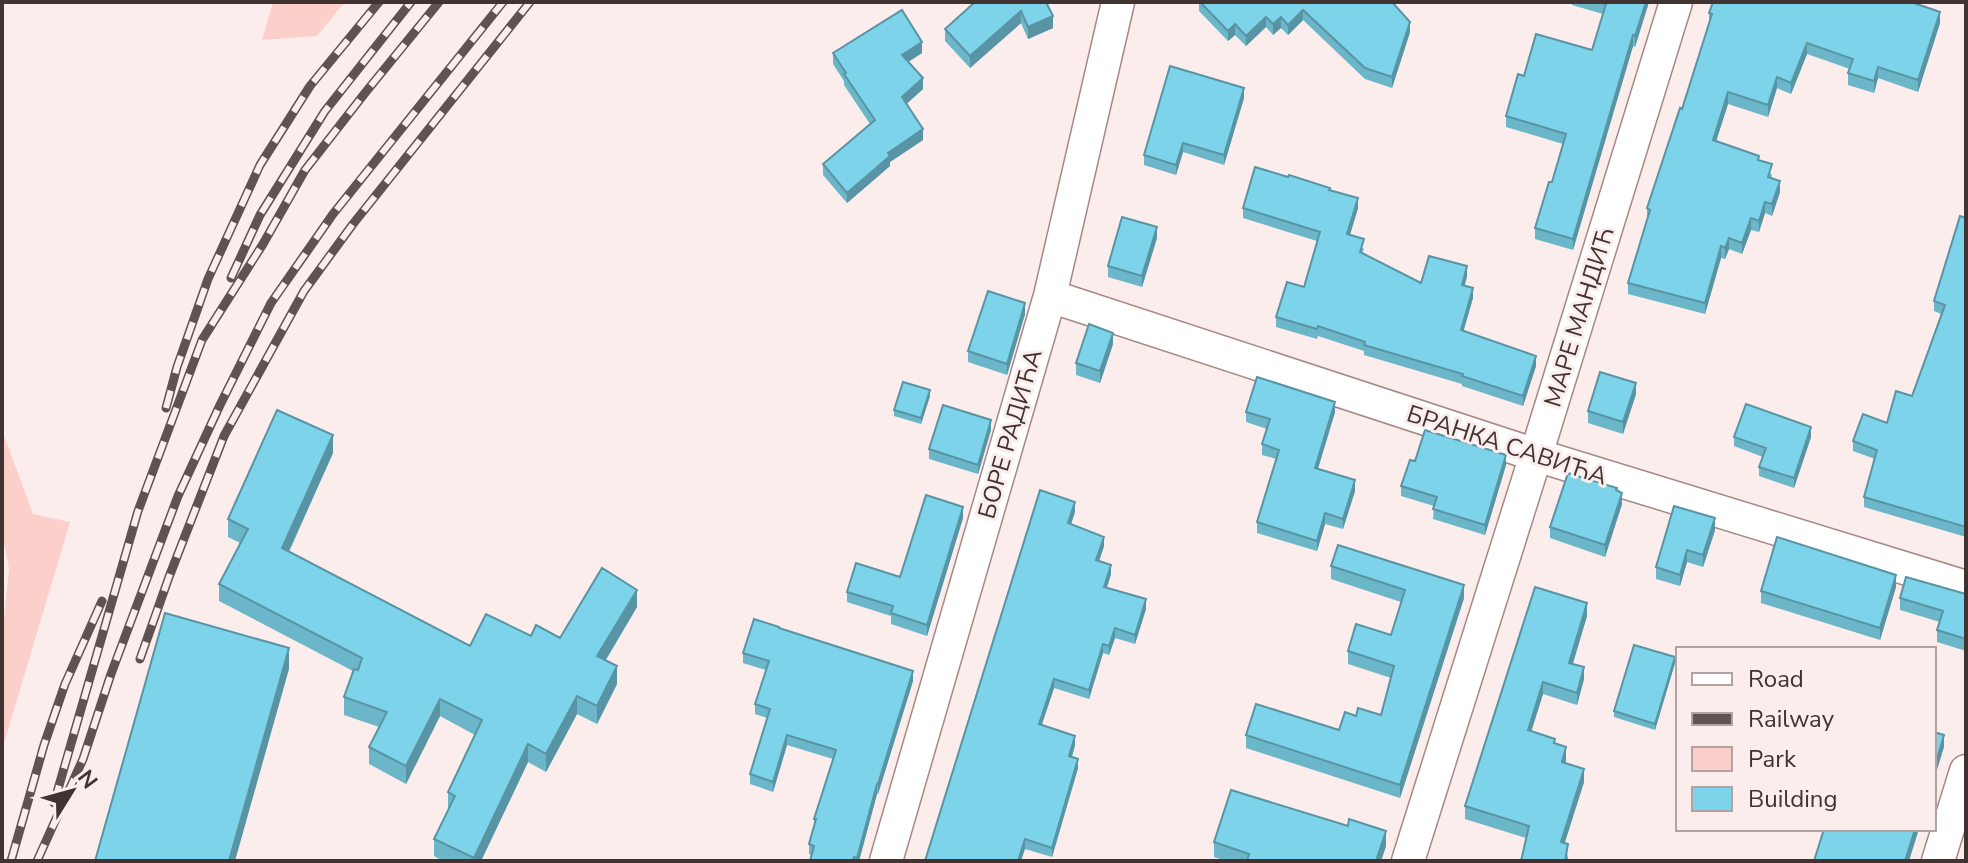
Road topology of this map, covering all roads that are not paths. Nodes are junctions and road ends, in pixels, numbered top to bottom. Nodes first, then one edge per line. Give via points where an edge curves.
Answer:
1 (1118, 2) edge
2 (1676, 2) edge
3 (1050, 296) junction
4 (1536, 455) junction
5 (1966, 587) edge
6 (1966, 771) edge
7 (886, 861) edge
8 (1408, 861) edge
9 (1938, 861) edge

1 - 3 street, БОРЕ РАДИЋА
2 - 4 street, МАРЕ МАНДИЋ
3 - 4 street, БРАНКА САВИЋА
3 - 7 street, БОРЕ РАДИЋА
4 - 5 street, БРАНКА САВИЋА
4 - 8 street, МАРЕ МАНДИЋ
6 - 9 street

